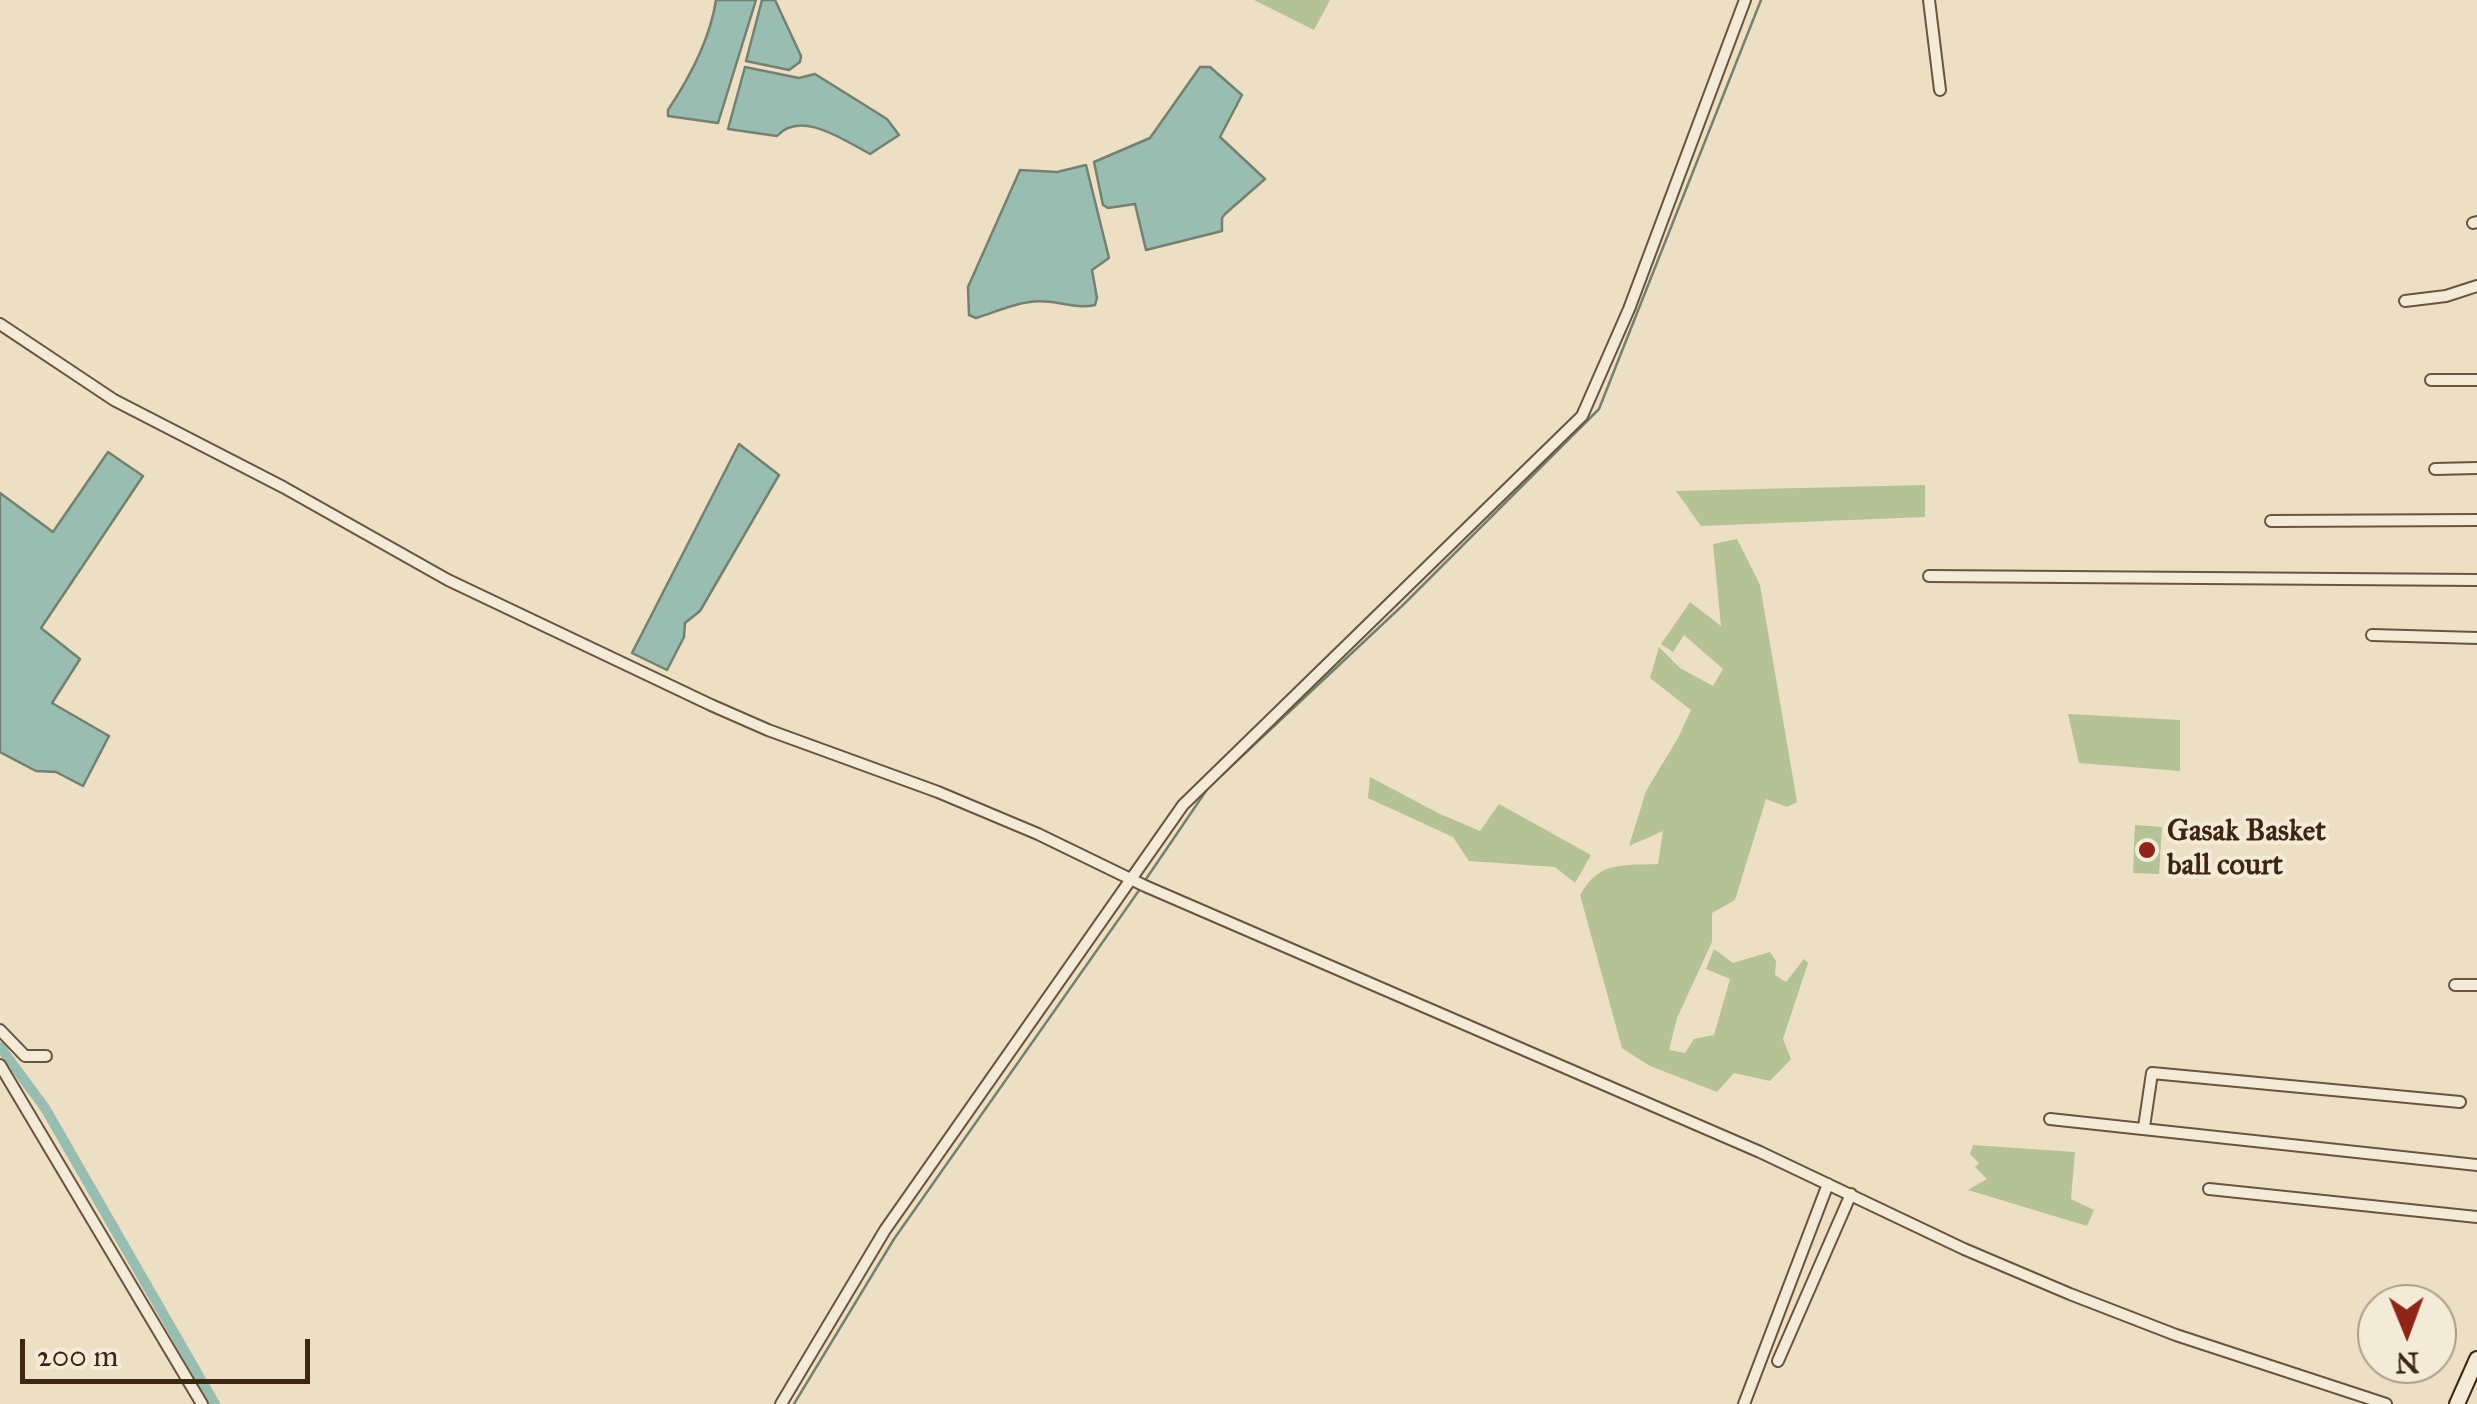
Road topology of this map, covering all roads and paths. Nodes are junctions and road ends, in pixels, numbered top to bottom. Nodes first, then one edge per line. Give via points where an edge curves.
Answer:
1 (1745, 0) edge
2 (1929, 0) edge
3 (1940, 90) dead end
4 (2477, 286) edge
5 (2405, 301) dead end
6 (0, 324) edge
7 (2430, 380) dead end
8 (2477, 380) edge
9 (2477, 468) edge
10 (2435, 469) dead end
11 (2477, 520) edge
12 (2271, 521) dead end
13 (1928, 576) dead end
14 (2477, 580) edge
15 (2372, 635) dead end
16 (2477, 638) edge
17 (1138, 883) junction
18 (2455, 984) dead end
19 (2477, 985) edge
20 (0, 1030) edge
21 (46, 1056) dead end
22 (0, 1065) edge
23 (2460, 1102) dead end
24 (2050, 1119) dead end
25 (2144, 1128) junction
26 (2477, 1165) edge
27 (1828, 1184) junction
28 (2208, 1189) dead end
29 (1851, 1194) junction
30 (2477, 1217) edge
31 (2477, 1359) edge
32 (1778, 1361) dead end
33 (202, 1404) edge
34 (781, 1404) edge
35 (1744, 1404) edge
36 (2386, 1404) edge
37 (2457, 1404) edge

1 - 17 street via 1582,416 1201,786
2 - 3 street
4 - 5 street
6 - 17 street via 124,406 448,580 725,712 955,799
7 - 8 street
9 - 10 street
11 - 12 street
13 - 14 street
15 - 16 street
17 - 27 street
17 - 34 street via 885,1230
18 - 19 street
20 - 21 street via 24,1056
22 - 33 street
23 - 25 street via 2152,1074
24 - 25 street
25 - 26 street
27 - 29 street
27 - 35 street
28 - 30 street
29 - 32 street
29 - 36 street via 2088,1301
31 - 37 street

